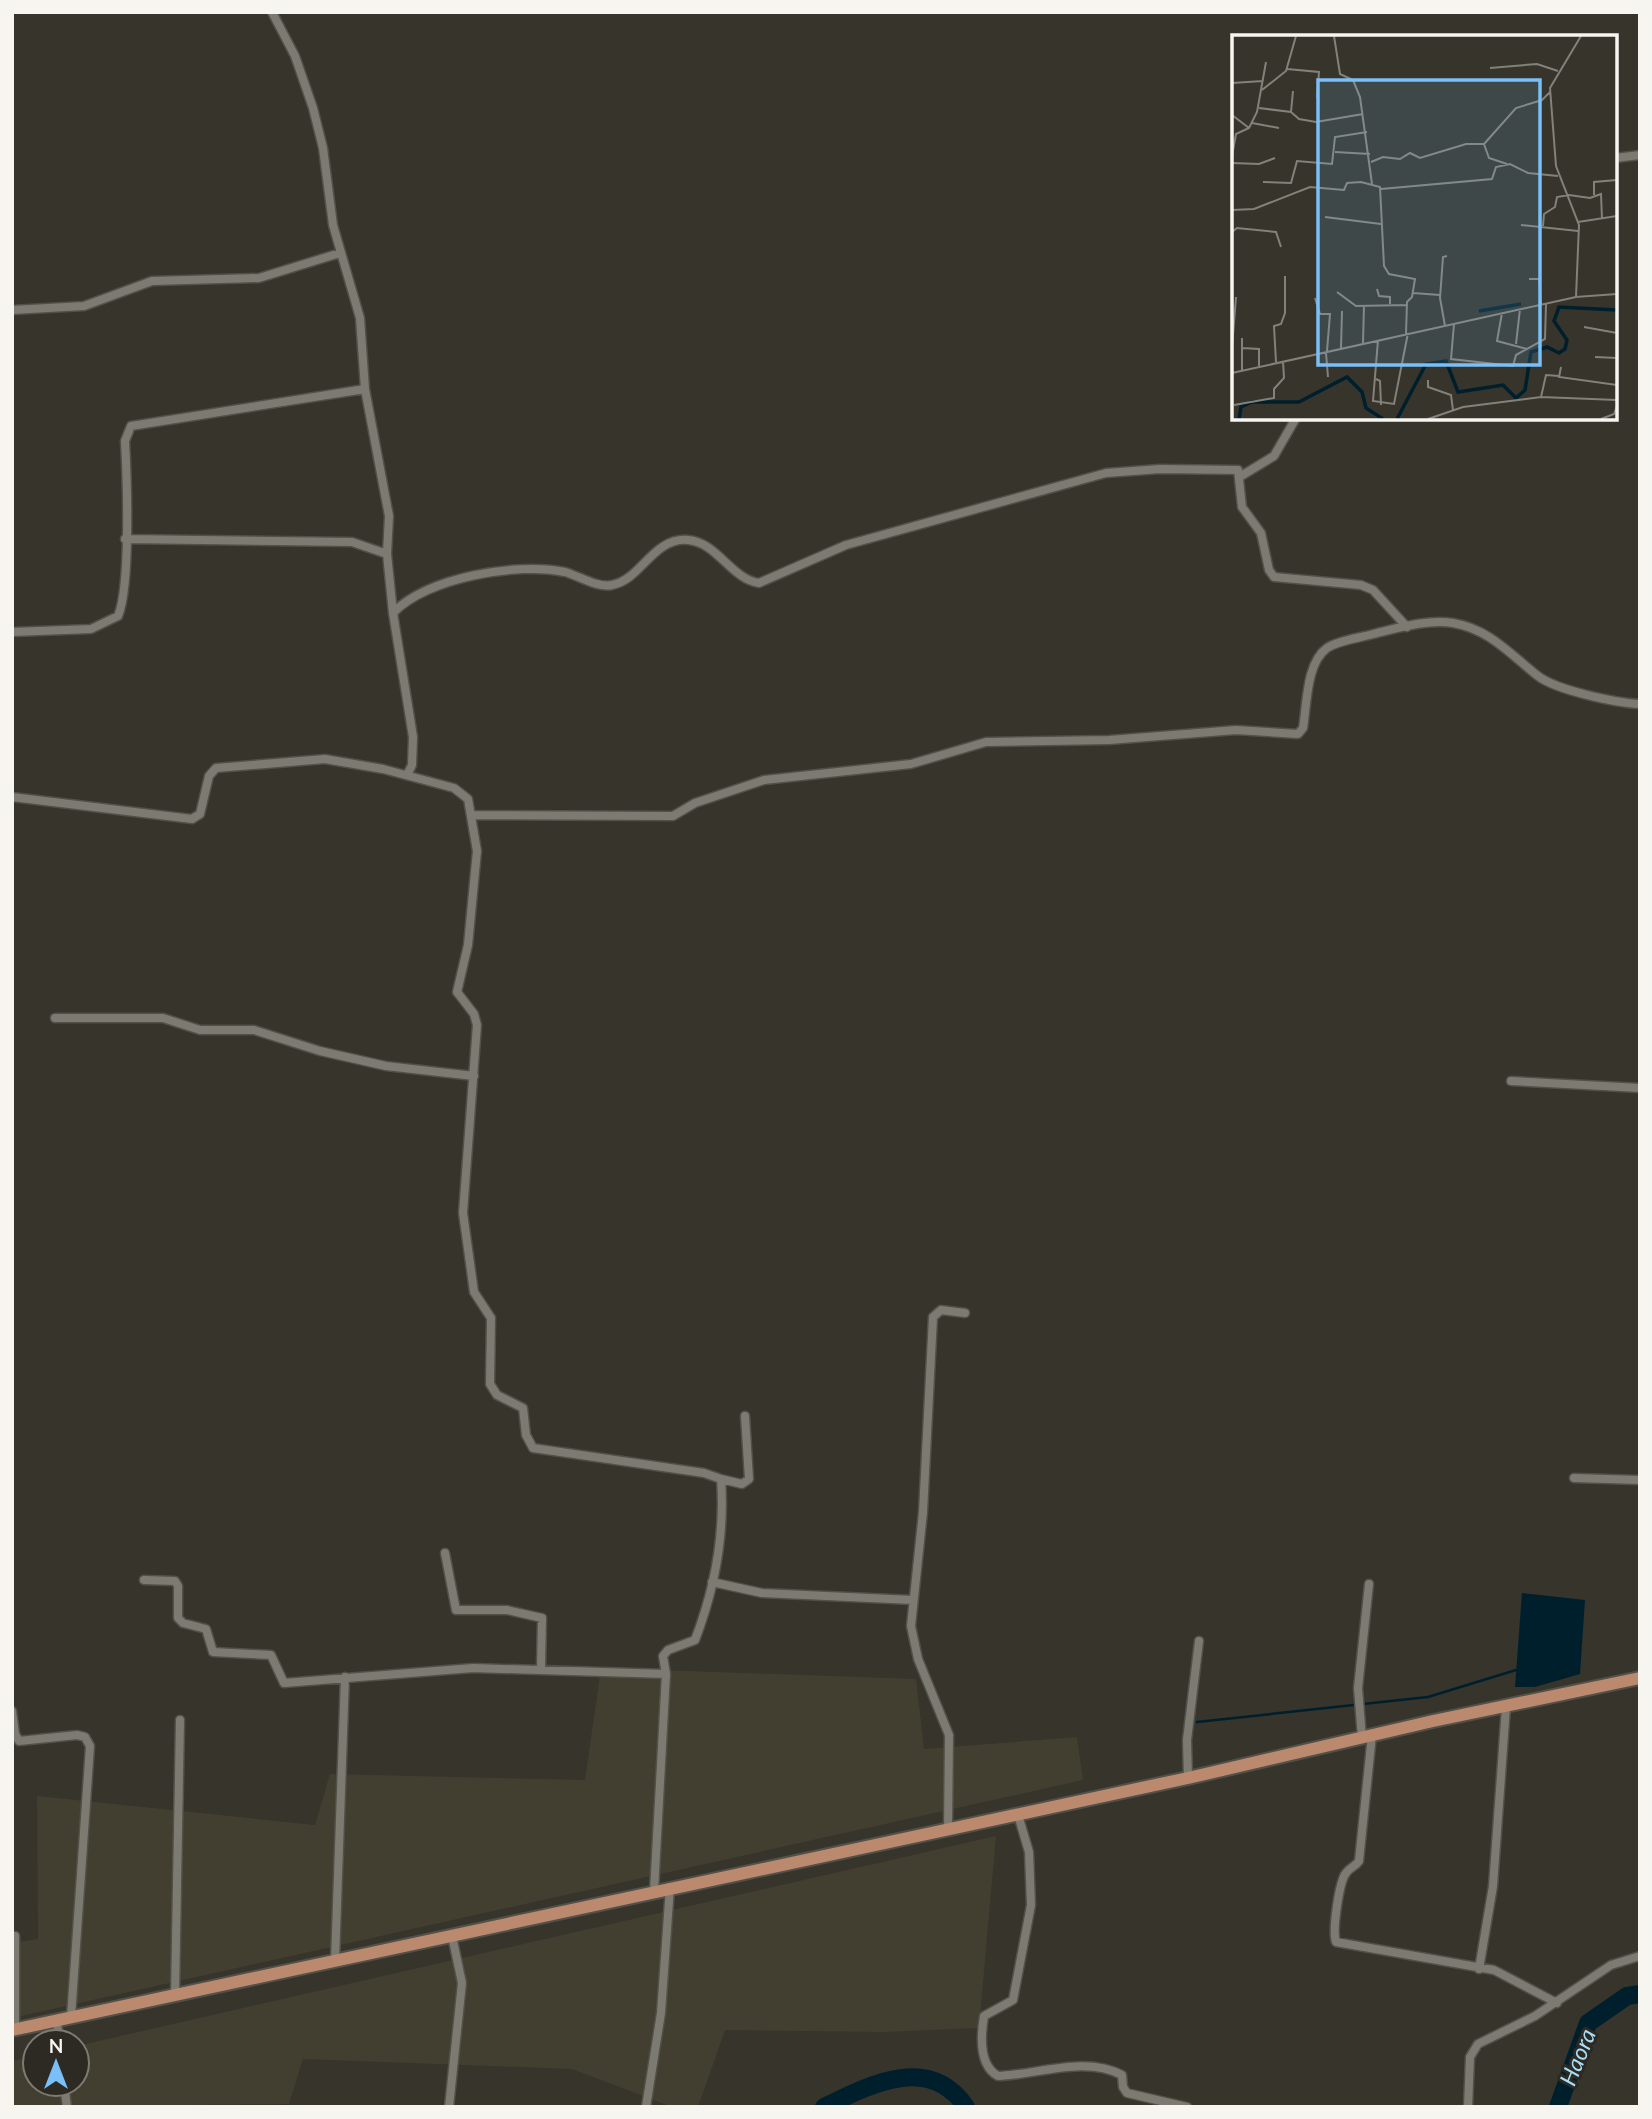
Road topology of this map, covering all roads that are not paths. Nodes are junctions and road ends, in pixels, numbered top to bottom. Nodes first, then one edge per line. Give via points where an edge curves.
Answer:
1 (272, 12) edge
2 (1640, 155) edge
3 (1617, 159) edge
4 (340, 253) junction
5 (12, 310) edge
6 (365, 389) junction
7 (1295, 420) edge
8 (1241, 476) junction
9 (125, 539) junction
10 (387, 554) junction
11 (393, 613) junction
12 (1407, 626) junction
13 (12, 632) edge
14 (1640, 704) edge
15 (407, 775) junction
16 (12, 797) edge
17 (473, 815) junction
18 (55, 1018) dead end
19 (474, 1076) junction
20 (1511, 1081) dead end
21 (1640, 1088) edge
22 (965, 1313) dead end
23 (745, 1416) dead end
24 (1574, 1478) dead end
25 (721, 1479) junction
26 (1640, 1480) edge
27 (444, 1553) dead end
28 (144, 1580) dead end
29 (712, 1582) junction
30 (1369, 1584) dead end
31 (914, 1600) junction
32 (1199, 1641) dead end
33 (541, 1668) junction
34 (666, 1674) junction
35 (345, 1677) junction
36 (1640, 1678) edge
37 (1506, 1707) junction
38 (12, 1711) edge
39 (180, 1720) dead end
40 (1367, 1737) junction
41 (1188, 1778) junction
42 (1018, 1815) junction
43 (948, 1830) junction
44 (670, 1887) junction
45 (654, 1891) junction
46 (15, 1936) dead end
47 (452, 1936) junction
48 (1640, 1956) edge
49 (335, 1961) junction
50 (1479, 1969) junction
51 (175, 1995) junction
52 (1557, 2003) junction
53 (71, 2017) junction
54 (57, 2020) junction
55 (58, 2028) edge
56 (13, 2029) edge
57 (449, 2107) edge
58 (646, 2107) edge
59 (1187, 2107) edge
60 (1468, 2107) edge

1 - 4 street via 295,56 313,108
2 - 3 street
4 - 5 street via 259,278 152,281 84,306
4 - 6 street via 360,318
6 - 9 street via 131,426 125,441
6 - 10 street via 389,516
7 - 8 street via 1275,456
8 - 11 street via 1238,470 1106,473 846,545 759,583 747,581 704,544 687,540 659,549 614,585 564,572 483,574 425,592
8 - 12 street via 1244,511 1261,533 1274,577 1367,587
9 - 10 street via 352,542
9 - 13 street via 118,616 91,629
10 - 11 street
11 - 15 street via 413,737
12 - 14 street via 1452,623 1479,632 1499,642 1539,677 1569,690
12 - 17 street via 1329,647 1322,653 1313,669 1303,728 1298,734 1236,730 1110,740 1000,740 911,764 764,780 695,803 673,816
15 - 16 street via 325,759 220,766 209,776 200,814 192,819
15 - 17 street via 463,794
17 - 19 street via 477,851 474,892 457,992 476,1020
18 - 19 street via 154,1016 200,1030 254,1030 386,1066
19 - 25 street via 463,1213 474,1292 491,1318 488,1372 493,1390 523,1408 533,1448
20 - 21 street
22 - 31 street via 941,1310 933,1317
23 - 25 street via 749,1479 742,1484
24 - 26 street
25 - 29 street via 721,1544
27 - 33 street via 456,1609 507,1609 541,1618
28 - 35 street via 178,1583 178,1618 206,1629 213,1652 271,1655 284,1683
29 - 31 street via 762,1594
29 - 34 street via 695,1640 668,1650 663,1662
30 - 40 street via 1358,1688
31 - 43 street via 911,1626 918,1659 949,1735
32 - 41 street via 1187,1740
33 - 34 street
33 - 35 street
34 - 45 street
35 - 49 street
36 - 37 main road
37 - 40 main road
37 - 50 street via 1493,1886
38 - 53 street via 19,1741 77,1735 85,1737 90,1746
39 - 51 street
40 - 41 main road
40 - 50 street via 1359,1861 1343,1879 1336,1942
41 - 42 main road
42 - 43 main road
42 - 59 street via 1029,1852 1031,1905 1013,2000 984,2016 982,2038 989,2070 998,2076 1097,2068 1122,2075 1127,2093
43 - 44 main road
44 - 45 main road
44 - 58 street via 662,2013
45 - 47 main road
46 - 56 street
47 - 49 main road
47 - 57 street via 462,1983
48 - 52 street via 1611,1965
49 - 51 main road
50 - 52 street via 1507,1974
51 - 53 main road
52 - 60 street via 1473,2049
53 - 54 main road
54 - 55 street
54 - 56 main road

